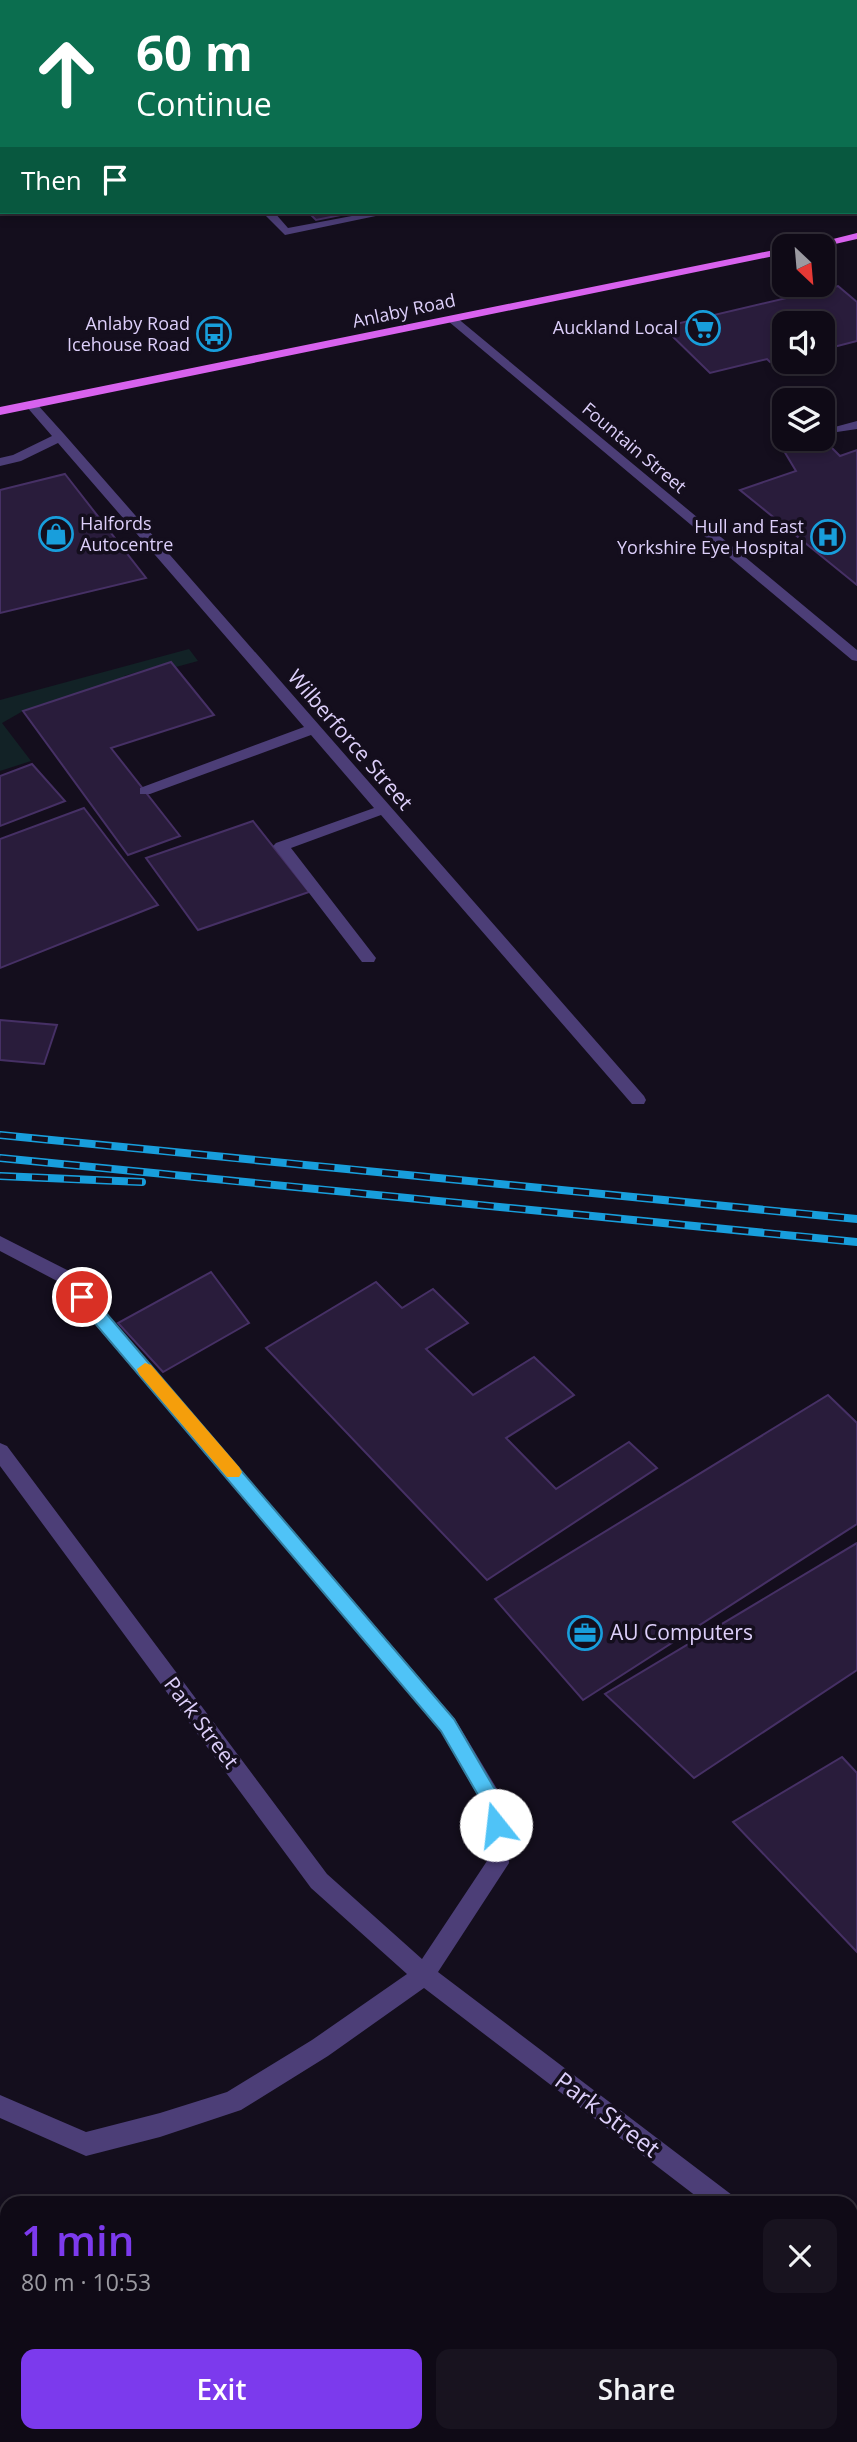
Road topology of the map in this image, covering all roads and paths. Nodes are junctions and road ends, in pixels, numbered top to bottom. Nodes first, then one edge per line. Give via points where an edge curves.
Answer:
1 (270, 214) edge
2 (378, 214) edge
3 (857, 236) edge
4 (835, 241) edge
5 (772, 253) edge
6 (452, 319) junction
7 (32, 406) junction
8 (0, 411) edge
9 (0, 418) edge
10 (857, 425) edge
11 (837, 428) dead end
12 (60, 437) junction
13 (0, 462) edge
14 (857, 657) edge
15 (313, 729) junction
16 (145, 791) dead end
17 (382, 810) junction
18 (368, 958) dead end
19 (638, 1100) dead end
20 (0, 1243) edge
21 (0, 1451) edge
22 (424, 1975) junction
23 (0, 2106) edge
24 (715, 2196) edge

1 - 2 street via 285,232
3 - 4 main road
5 - 6 main road, Anlaby Road
6 - 7 main road, Anlaby Road
6 - 14 street, Fountain Street
7 - 8 main road, Anlaby Road
7 - 9 main road, Anlaby Road
7 - 12 street, Wilberforce Street
10 - 11 street
12 - 13 street
12 - 15 street, Wilberforce Street
15 - 16 street
15 - 17 street, Wilberforce Street
17 - 18 street via 281,846
17 - 19 street, Wilberforce Street
20 - 22 street via 65,1278 448,1725 495,1805 498,1863
21 - 22 street, Park Street via 319,1881
22 - 23 street via 233,2102 160,2125 86,2144
22 - 24 street, Park Street

